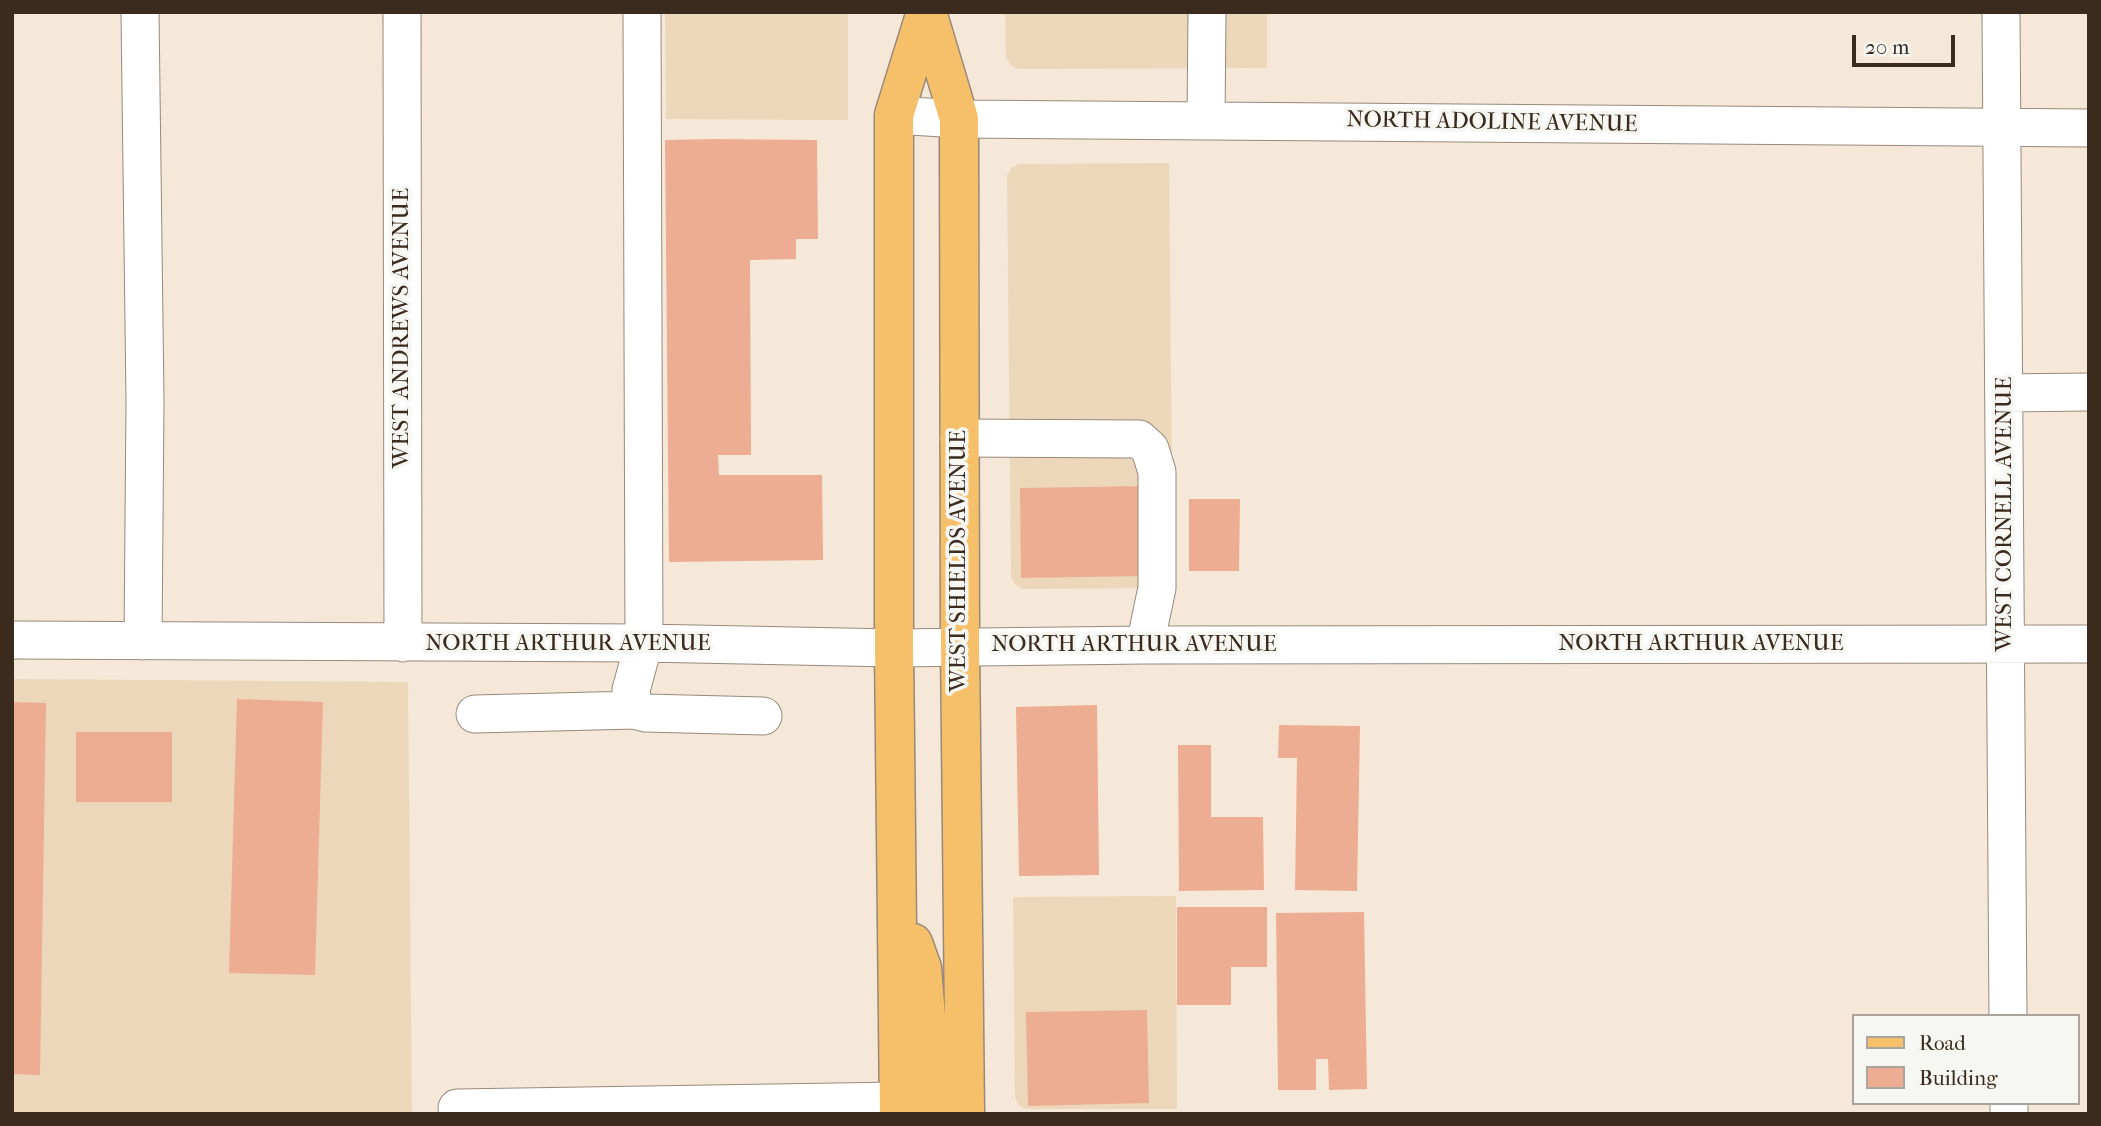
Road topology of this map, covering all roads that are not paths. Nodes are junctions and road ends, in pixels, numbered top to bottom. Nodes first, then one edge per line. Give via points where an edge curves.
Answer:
1 (140, 12) edge
2 (402, 12) edge
3 (642, 12) edge
4 (926, 12) edge
5 (1207, 12) edge
6 (2001, 12) edge
7 (894, 115) junction
8 (958, 119) junction
9 (1206, 121) junction
10 (2003, 128) junction
11 (2089, 128) edge
12 (2004, 393) junction
13 (2089, 393) edge
14 (958, 438) junction
15 (12, 640) edge
16 (143, 641) junction
17 (403, 643) junction
18 (644, 643) junction
19 (2005, 644) junction
20 (2089, 644) edge
21 (1145, 645) junction
22 (960, 646) junction
23 (894, 648) junction
24 (634, 710) junction
25 (475, 714) dead end
26 (763, 716) dead end
27 (2008, 1014) edge
28 (457, 1108) dead end
29 (911, 1110) edge
30 (965, 1114) edge

1 - 16 street
2 - 17 street, WEST ANDREWS AVENUE
3 - 18 street
4 - 7 main road, WEST SHIELDS AVENUE
4 - 8 main road, WEST SHIELDS AVENUE
5 - 9 street
6 - 10 street, WEST CORNELL AVENUE
7 - 8 street, NORTH ADOLINE AVENUE
7 - 23 main road, WEST SHIELDS AVENUE
8 - 9 street, NORTH ADOLINE AVENUE
8 - 14 main road, WEST SHIELDS AVENUE
9 - 10 street, NORTH ADOLINE AVENUE
10 - 11 street, NORTH ADOLINE AVENUE
10 - 12 street, WEST CORNELL AVENUE
12 - 13 street
12 - 19 street, WEST CORNELL AVENUE
14 - 21 street via 1139,439 1150,449 1157,472 1157,588
14 - 22 main road, WEST SHIELDS AVENUE
15 - 16 street, NORTH ARTHUR AVENUE
16 - 17 street, NORTH ARTHUR AVENUE
17 - 18 street, NORTH ARTHUR AVENUE
18 - 23 street, NORTH ARTHUR AVENUE
18 - 24 street via 631,690
19 - 20 street, NORTH ARTHUR AVENUE
19 - 21 street, NORTH ARTHUR AVENUE
19 - 27 street, WEST CORNELL AVENUE
21 - 22 street, NORTH ARTHUR AVENUE
22 - 23 street, NORTH ARTHUR AVENUE
22 - 30 main road, WEST SHIELDS AVENUE
23 - 29 main road, WEST SHIELDS AVENUE via 896,899
24 - 25 street
24 - 26 street
28 - 29 street

